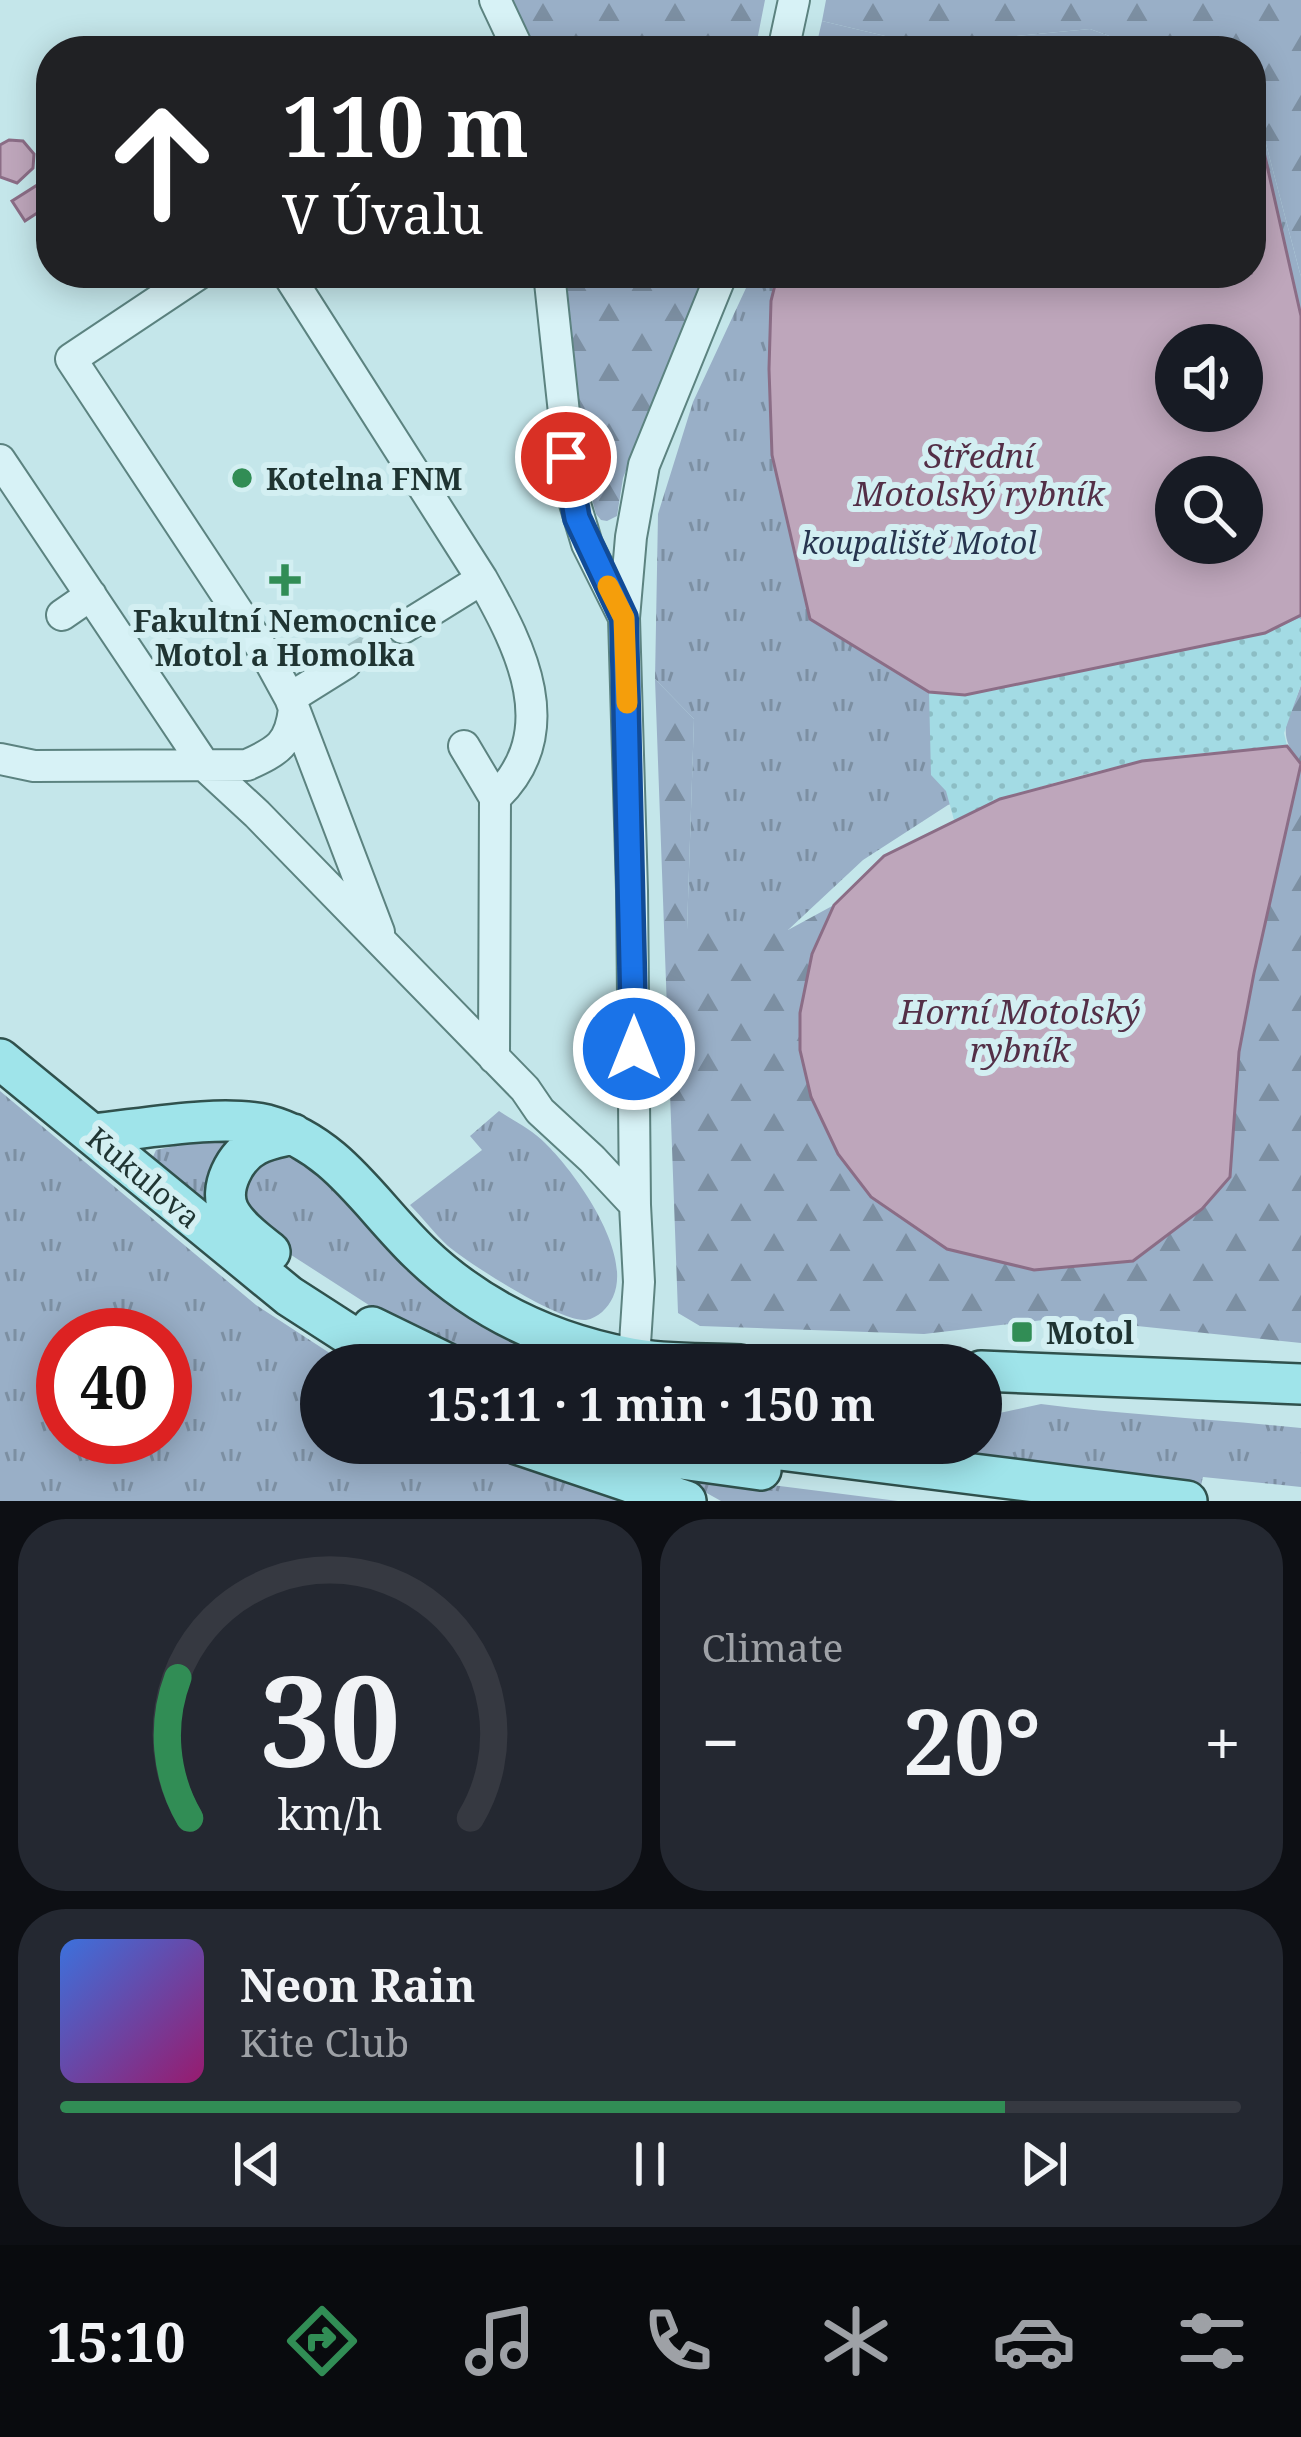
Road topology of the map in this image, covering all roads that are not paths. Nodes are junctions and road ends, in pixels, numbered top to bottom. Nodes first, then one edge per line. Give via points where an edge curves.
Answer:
1 (495, 0) edge
2 (794, 0) edge
3 (512, 36) edge
4 (786, 36) edge
5 (178, 288) edge
6 (297, 288) edge
7 (550, 288) edge
8 (716, 288) edge
9 (0, 460) edge
10 (482, 579) junction
11 (91, 595) junction
12 (62, 615) dead end
13 (624, 618) junction
14 (403, 628) tunnel mouth
15 (346, 663) tunnel mouth
16 (292, 704) junction
17 (464, 746) dead end
18 (0, 760) edge
19 (206, 766) junction
20 (495, 798) junction
21 (383, 944) junction
22 (0, 1058) edge
23 (494, 1058) junction
24 (93, 1134) junction
25 (293, 1134) junction
26 (634, 1205) junction
27 (289, 1295) junction
28 (374, 1328) junction
29 (364, 1344) edge
30 (407, 1344) edge
31 (576, 1344) edge
32 (635, 1344) edge
33 (1002, 1372) edge
34 (1301, 1381) edge
35 (1259, 1382) junction
36 (1301, 1403) edge
37 (576, 1464) edge
38 (717, 1464) edge
39 (893, 1464) edge
40 (686, 1501) edge
41 (981, 1501) edge
42 (1186, 1501) edge

1 - 3 street
2 - 4 street
5 - 16 street via 71,359
6 - 10 street
7 - 13 street via 573,497
8 - 13 street via 644,466
9 - 11 street
10 - 14 street
10 - 20 street via 512,632 532,707 522,766
11 - 12 street
11 - 19 street
13 - 26 street
15 - 16 street
16 - 19 street via 292,728 270,754 247,765
16 - 21 street
17 - 20 street
18 - 19 street
19 - 21 street
20 - 23 street
21 - 23 street
22 - 24 main road, Kukulova
23 - 26 street
24 - 25 main road via 230,1120
24 - 27 main road, Kukulova
25 - 28 main road via 258,1143 239,1159 226,1186 229,1210 261,1244
25 - 31 main road via 335,1160 454,1283 532,1330
26 - 32 street
27 - 28 main road, Kukulova
27 - 29 main road, Kukulova
28 - 30 main road, Kukulova
33 - 35 main road
34 - 35 main road
35 - 36 main road
37 - 40 main road
38 - 41 main road
39 - 42 main road

